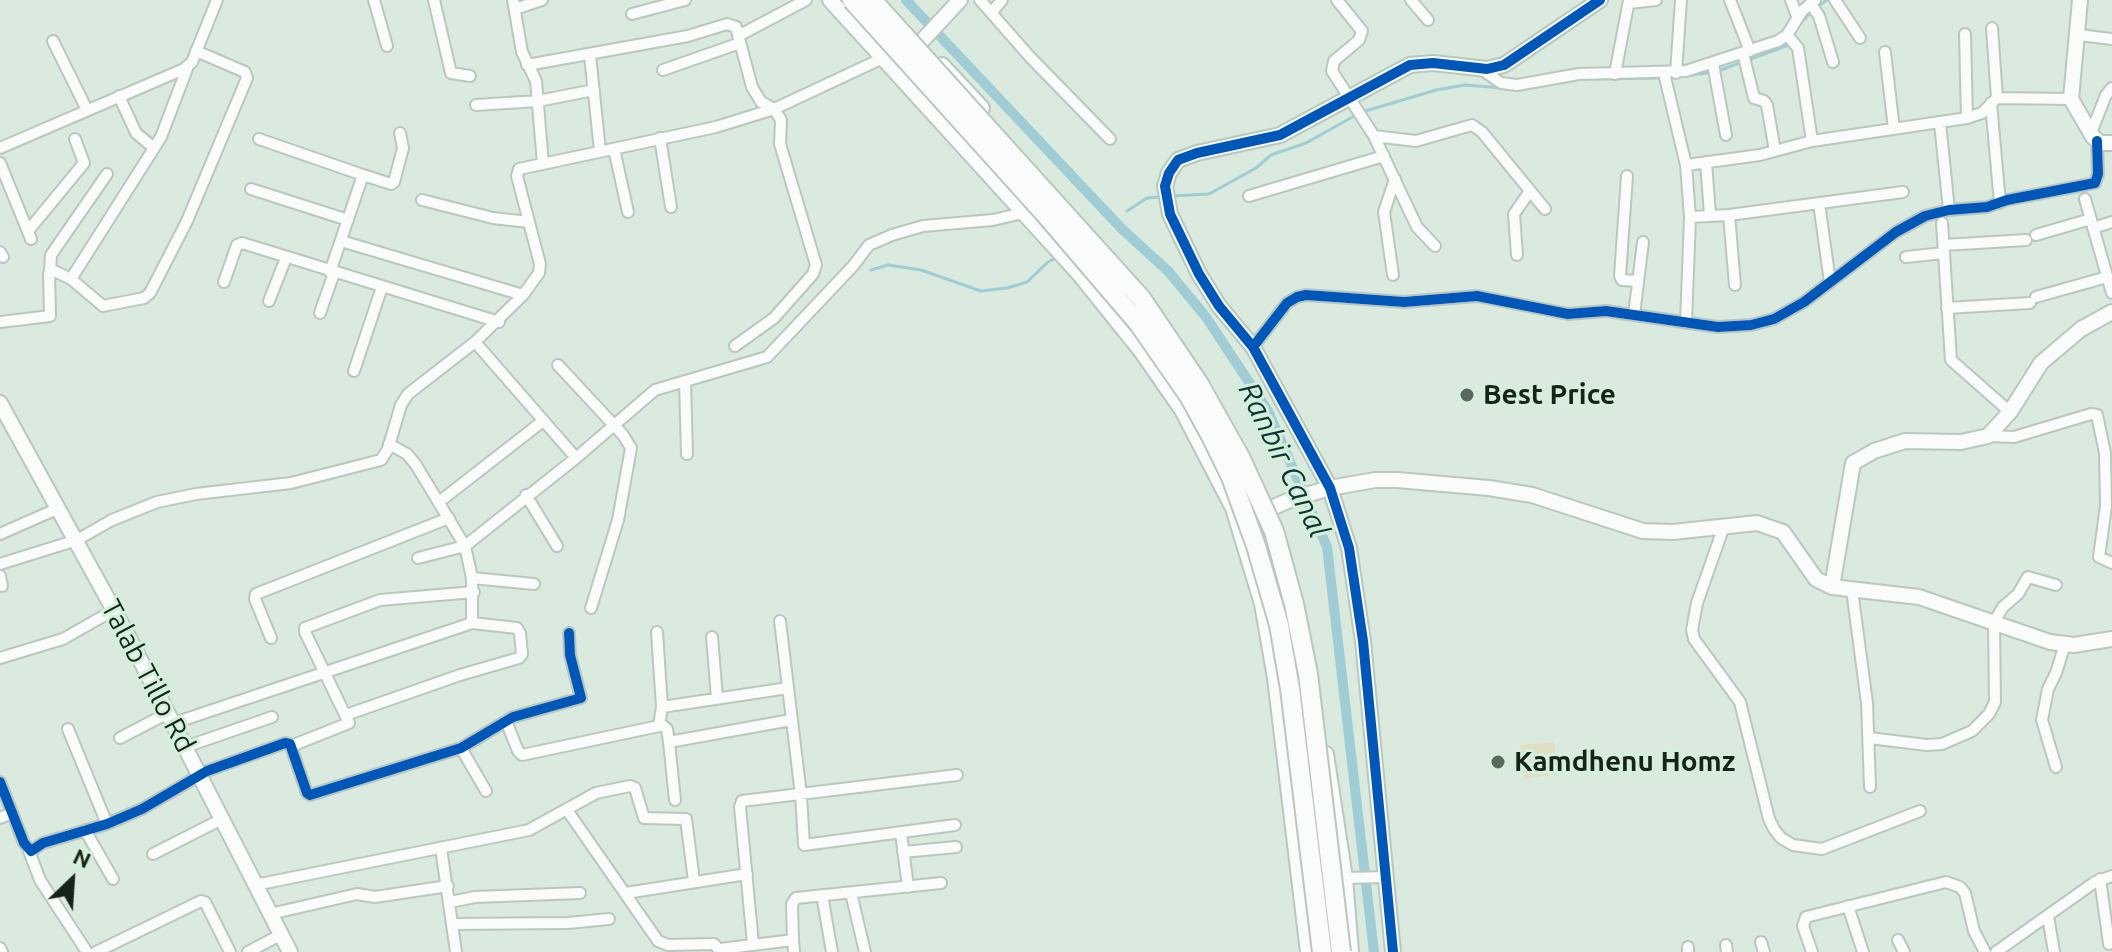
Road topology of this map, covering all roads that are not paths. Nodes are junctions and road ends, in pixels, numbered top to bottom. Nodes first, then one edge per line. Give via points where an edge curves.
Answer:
1 (217, 0) edge
2 (374, 0) edge
3 (434, 0) edge
4 (542, 0) edge
5 (685, 0) edge
6 (806, 0) edge
7 (830, 0) edge
8 (852, 0) edge
9 (872, 0) edge
10 (882, 0) edge
11 (980, 0) edge
12 (1002, 0) edge
13 (1337, 0) edge
14 (1411, 0) edge
15 (1656, 0) edge
16 (1681, 0) edge
17 (1730, 0) edge
18 (1791, 0) edge
19 (1835, 0) edge
20 (2080, 0) edge
21 (1629, 1) edge
22 (1592, 2) edge
23 (514, 4) edge
24 (1814, 6) edge
25 (949, 10) edge
26 (992, 12) junction
27 (632, 14) dead end
28 (1797, 16) junction
29 (1428, 20) dead end
30 (1992, 28) dead end
31 (1965, 34) dead end
32 (2079, 35) junction
33 (922, 36) junction
34 (1790, 37) junction
35 (1860, 38) dead end
36 (2112, 39) edge
37 (739, 40) junction
38 (53, 41) dead end
39 (387, 46) dead end
40 (196, 51) junction
41 (1885, 52) dead end
42 (590, 55) junction
43 (1745, 56) junction
44 (883, 58) junction
45 (1833, 62) dead end
46 (527, 65) junction
47 (188, 66) junction
48 (1481, 69) junction
49 (1714, 69) junction
50 (663, 70) dead end
51 (1615, 74) junction
52 (470, 76) dead end
53 (1668, 76) junction
54 (2112, 88) edge
55 (594, 90) junction
56 (119, 96) junction
57 (2071, 99) junction
58 (1994, 100) junction
59 (538, 101) junction
60 (1351, 101) junction
61 (476, 105) dead end
62 (774, 109) junction
63 (87, 110) junction
64 (1967, 118) junction
65 (1940, 123) junction
66 (1894, 129) junction
67 (400, 133) dead end
68 (1726, 135) dead end
69 (1374, 136) junction
70 (660, 138) junction
71 (75, 139) dead end
72 (259, 139) dead end
73 (1110, 139) dead end
74 (2100, 139) edge
75 (1812, 141) junction
76 (0, 148) edge
77 (154, 148) junction
78 (614, 149) junction
79 (600, 151) junction
80 (1775, 151) junction
81 (1384, 156) junction
82 (1706, 162) junction
83 (0, 163) edge
84 (543, 164) junction
85 (1686, 165) junction
86 (107, 174) dead end
87 (363, 175) junction
88 (1627, 176) dead end
89 (1395, 179) junction
90 (251, 189) dead end
91 (1530, 191) junction
92 (1903, 192) dead end
93 (1249, 196) dead end
94 (2085, 199) dead end
95 (422, 200) dead end
96 (1819, 203) junction
97 (2000, 203) junction
98 (671, 207) dead end
99 (1545, 209) dead end
100 (1949, 210) junction
101 (628, 212) dead end
102 (1023, 213) junction
103 (1710, 215) junction
104 (1729, 215) junction
105 (1690, 217) junction
106 (348, 220) junction
107 (529, 222) junction
108 (2112, 222) edge
109 (1942, 223) dead end
110 (2092, 224) junction
111 (341, 241) junction
112 (1643, 242) dead end
113 (1435, 246) dead end
114 (1944, 249) junction
115 (1517, 255) dead end
116 (1906, 257) dead end
117 (286, 258) junction
118 (2107, 259) edge
119 (50, 270) junction
120 (332, 272) junction
121 (1393, 275) dead end
122 (2107, 277) junction
123 (71, 279) junction
124 (1638, 281) junction
125 (224, 282) dead end
126 (1830, 282) junction
127 (1735, 285) dead end
128 (382, 287) junction
129 (2112, 293) edge
130 (523, 295) junction
131 (269, 301) dead end
132 (1947, 308) junction
133 (2112, 312) edge
134 (320, 313) dead end
135 (1634, 315) junction
136 (0, 322) edge
137 (499, 322) junction
138 (1686, 323) junction
139 (735, 346) dead end
140 (1253, 347) junction
141 (481, 349) junction
142 (558, 365) dead end
143 (354, 371) dead end
144 (685, 381) junction
145 (0, 403) edge
146 (2010, 412) junction
147 (543, 421) junction
148 (613, 426) junction
149 (1988, 436) junction
150 (396, 448) junction
151 (687, 454) dead end
152 (576, 458) junction
153 (1325, 489) junction
154 (526, 495) junction
155 (439, 502) junction
156 (59, 508) junction
157 (1233, 508) junction
158 (1271, 508) junction
159 (449, 518) junction
160 (1724, 526) junction
161 (0, 534) edge
162 (77, 540) junction
163 (465, 546) junction
164 (557, 546) dead end
165 (418, 558) dead end
166 (2112, 563) edge
167 (0, 564) edge
168 (472, 578) junction
169 (534, 584) dead end
170 (2056, 585) dead end
171 (1832, 587) junction
172 (1852, 590) junction
173 (474, 592) junction
174 (591, 608) dead end
175 (114, 610) junction
176 (780, 621) dead end
177 (1994, 622) junction
178 (472, 623) junction
179 (657, 632) dead end
180 (569, 633) dead end
181 (712, 637) dead end
182 (271, 638) dead end
183 (2112, 639) edge
184 (2065, 644) junction
185 (0, 658) edge
186 (324, 672) junction
187 (788, 688) junction
188 (717, 698) junction
189 (662, 707) junction
190 (346, 715) junction
191 (272, 717) dead end
192 (171, 718) junction
193 (791, 720) junction
194 (506, 721) junction
195 (661, 724) junction
196 (68, 729) dead end
197 (120, 738) dead end
198 (1869, 738) junction
199 (669, 742) junction
200 (291, 746) junction
201 (185, 747) junction
202 (461, 748) junction
203 (2056, 767) dead end
204 (200, 774) junction
205 (957, 775) dead end
206 (0, 782) edge
207 (1870, 787) dead end
208 (486, 791) dead end
209 (801, 795) junction
210 (675, 800) dead end
211 (567, 810) junction
212 (1920, 811) dead end
213 (12, 813) junction
214 (0, 818) edge
215 (222, 819) junction
216 (107, 824) junction
217 (955, 825) dead end
218 (85, 830) junction
219 (901, 833) junction
220 (956, 847) dead end
221 (441, 848) junction
222 (29, 851) junction
223 (903, 852) junction
224 (153, 854) dead end
225 (747, 874) junction
226 (2112, 876) edge
227 (1381, 877) junction
228 (1348, 878) junction
229 (113, 879) dead end
230 (2100, 879) junction
231 (694, 881) junction
232 (941, 883) dead end
233 (255, 885) junction
234 (448, 886) junction
235 (908, 887) junction
236 (580, 893) dead end
237 (626, 893) junction
238 (851, 893) junction
239 (822, 895) junction
240 (450, 902) junction
241 (1848, 906) junction
242 (270, 914) junction
243 (2048, 916) junction
244 (609, 919) dead end
245 (452, 924) junction
246 (280, 935) junction
247 (793, 940) junction
248 (1898, 940) dead end
249 (753, 944) junction
250 (2109, 944) dead end
251 (720, 951) edge
252 (87, 952) edge
253 (96, 952) edge
254 (230, 952) edge
255 (248, 952) edge
256 (290, 952) edge
257 (448, 952) edge
258 (456, 952) edge
259 (794, 952) edge
260 (832, 952) edge
261 (865, 952) edge
262 (1308, 952) edge
263 (1322, 952) edge
264 (1341, 952) edge
265 (1351, 952) edge
266 (1393, 952) edge
267 (1812, 952) edge
268 (1863, 952) edge
269 (1904, 952) edge
270 (1985, 952) edge
271 (1996, 952) edge
272 (2054, 952) edge

1 - 40 street
2 - 39 street
3 - 52 street via 451,73
4 - 23 street
5 - 27 street
6 - 37 street
7 - 44 street
8 - 263 highway, bridge via 1139,324 1212,438 1256,546 1279,625
9 - 264 highway, bridge via 1141,298 1186,362 1241,459 1274,531 1294,604 1312,701
10 - 33 street
11 - 26 street
12 - 26 street
13 - 60 street via 1362,31 1332,66
14 - 29 street
15 - 21 street
16 - 53 street
17 - 43 street
18 - 28 street
19 - 35 street
20 - 32 street
21 - 51 street
22 - 48 street via 1515,59
23 - 46 street
24 - 28 street
24 - 45 street
25 - 33 street
26 - 73 street
28 - 34 street
30 - 58 street
31 - 64 street
32 - 36 street
32 - 57 street
33 - 158 street via 1156,307 1213,391
34 - 43 street
34 - 75 street via 1798,48
37 - 42 street via 731,24
37 - 50 street
37 - 62 street via 752,87 761,102
38 - 63 street
40 - 47 street
40 - 123 street via 245,72 247,78 187,221 150,293 103,306
41 - 66 street
42 - 46 street
42 - 55 street
43 - 49 street
43 - 80 street via 1754,98 1767,105
44 - 62 street
44 - 102 street
46 - 59 street
47 - 56 street
47 - 77 street
48 - 51 street via 1509,85
48 - 60 street via 1410,65
49 - 53 street
49 - 68 street
51 - 53 street
53 - 85 street
54 - 74 street via 2106,95
55 - 59 street
55 - 79 street
56 - 63 street
56 - 77 street via 136,133
57 - 58 street
57 - 74 street
58 - 64 street via 1982,113
58 - 97 street
59 - 61 street
59 - 84 street
60 - 69 street
60 - 140 street via 1280,135 1178,160 1169,173 1170,214 1205,285
62 - 70 street
62 - 139 street via 816,269 774,318
63 - 76 street
64 - 65 street
65 - 66 street
65 - 100 street
66 - 75 street
67 - 87 street via 403,148 393,183
69 - 81 street
69 - 91 street via 1416,141 1472,125
70 - 78 street
70 - 98 street
71 - 83 street via 84,163 29,235
72 - 87 street
74 - 97 street via 2095,183
75 - 80 street
77 - 123 street
78 - 79 street
78 - 101 street
79 - 84 street
80 - 82 street
81 - 89 street
81 - 93 street
82 - 85 street
82 - 103 street
84 - 107 street via 517,173
85 - 105 street
86 - 119 street via 51,255
87 - 106 street
88 - 124 street via 1620,276
89 - 113 street via 1417,227
89 - 121 street via 1384,212
90 - 106 street
91 - 99 street
91 - 115 street via 1514,214
92 - 96 street
94 - 110 street
95 - 107 street
96 - 104 street
96 - 126 street
97 - 100 street
100 - 126 street via 1904,227
102 - 144 street via 923,226 869,245 767,357
102 - 157 street via 1150,362 1182,410
103 - 104 street
103 - 105 street
104 - 127 street
105 - 138 street
106 - 111 street
107 - 130 street via 540,268
108 - 110 street
109 - 114 street
110 - 114 street
110 - 118 street
111 - 120 street
111 - 130 street
112 - 124 street
114 - 116 street
114 - 132 street
117 - 120 street
117 - 125 street via 238,243
117 - 131 street
118 - 122 street
119 - 123 street
119 - 136 street via 50,316
120 - 128 street
120 - 134 street
122 - 129 street
122 - 132 street via 2033,300
124 - 135 street
126 - 138 street via 1789,312 1763,322 1736,327
128 - 137 street
128 - 143 street
130 - 137 street
132 - 146 street via 1951,360
133 - 146 street via 2081,329 2041,363
135 - 138 street
135 - 140 street via 1559,313 1477,296 1404,302 1306,295 1287,303
137 - 141 street
140 - 153 street
141 - 147 street
141 - 150 street via 408,394 401,405
142 - 148 street
144 - 148 street via 655,390
144 - 151 street
145 - 156 street, Talab Tillo Rd via 11,432
146 - 149 street
147 - 152 street
147 - 155 street
148 - 152 street
148 - 174 street via 629,442 631,455
149 - 166 street via 2014,437 2097,415 2106,493 2099,557
149 - 171 street via 1961,442 1905,441 1853,463
150 - 155 street via 410,457
150 - 162 street via 370,464 291,483 157,502
152 - 154 street
153 - 158 street
153 - 160 street via 1375,480 1489,488 1548,499 1643,531
153 - 227 street via 1349,548 1358,603
154 - 163 street
154 - 164 street
155 - 159 street
156 - 161 street
156 - 162 street, Talab Tillo Rd
157 - 158 street via 1253,516
157 - 262 street via 1262,604 1275,678
158 - 228 street via 1294,572 1318,686
159 - 163 street
159 - 182 street via 256,594
160 - 171 street via 1757,523 1777,528 1816,579
160 - 212 street via 1692,630 1740,702 1774,829 1793,845 1822,849
162 - 167 street
162 - 175 street, Talab Tillo Rd
163 - 165 street
163 - 168 street
168 - 169 street
168 - 173 street
170 - 177 street via 2028,577
171 - 172 street
172 - 177 street via 1919,597
172 - 198 street
173 - 178 street
173 - 186 street via 380,600 305,628
175 - 185 street via 63,639
175 - 192 street, Talab Tillo Rd
176 - 187 street
177 - 184 street
177 - 198 street via 1995,702 1982,723 1942,744
178 - 186 street
178 - 190 street via 517,628 521,656
179 - 189 street
180 - 194 street via 581,698
181 - 188 street
183 - 184 street
184 - 203 street via 2042,720
186 - 190 street
186 - 192 street
187 - 188 street
187 - 193 street
188 - 189 street
189 - 195 street
190 - 200 street via 348,725
191 - 201 street
192 - 197 street
192 - 201 street, Talab Tillo Rd
193 - 199 street
193 - 209 street
194 - 195 street via 522,755
194 - 202 street
195 - 199 street
196 - 216 street
198 - 207 street
199 - 210 street
200 - 202 street via 310,795
200 - 204 street via 285,743
201 - 204 street, Talab Tillo Rd
202 - 208 street
204 - 215 street, Talab Tillo Rd
204 - 216 street
205 - 209 street
206 - 213 street
209 - 219 street via 805,847
209 - 225 street via 740,804
211 - 221 street via 529,830
211 - 231 street via 602,791 632,786 644,818 686,819
211 - 237 street
213 - 214 street
213 - 222 street
215 - 224 street
215 - 233 street, Talab Tillo Rd
216 - 218 street
217 - 219 street
218 - 222 street
218 - 229 street
219 - 223 street
220 - 223 street
221 - 233 street
221 - 234 street
222 - 252 street via 40,880
223 - 235 street
225 - 231 street
225 - 249 street
226 - 230 street
227 - 228 street
227 - 266 street
228 - 265 street
230 - 243 street
230 - 250 street
231 - 237 street
232 - 235 street
233 - 242 street, Talab Tillo Rd
234 - 240 street
234 - 242 street via 375,897 359,894
235 - 238 street
236 - 240 street
237 - 251 street via 663,944 714,944
238 - 239 street
238 - 261 street
239 - 247 street via 793,899
239 - 260 street
240 - 245 street
241 - 267 street via 1806,917 1803,926
241 - 268 street
241 - 270 street via 1954,884 1965,893
242 - 246 street, Talab Tillo Rd
243 - 271 street
243 - 272 street
244 - 245 street
245 - 258 street
246 - 255 street
246 - 256 street, Talab Tillo Rd
247 - 249 street
247 - 259 street
248 - 269 street
249 - 251 street
253 - 254 street via 201,901
257 - 258 street

